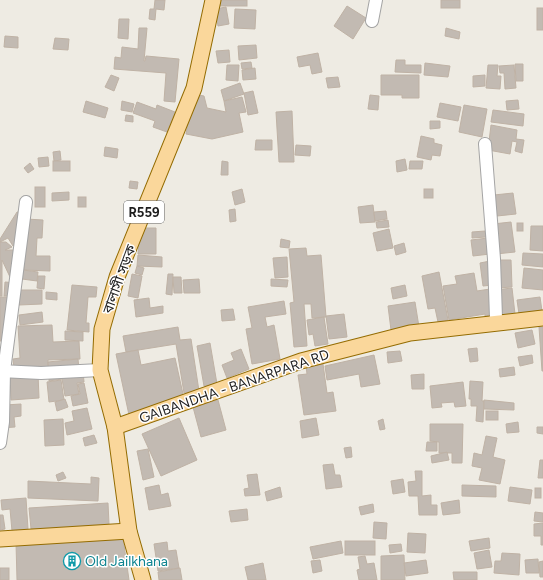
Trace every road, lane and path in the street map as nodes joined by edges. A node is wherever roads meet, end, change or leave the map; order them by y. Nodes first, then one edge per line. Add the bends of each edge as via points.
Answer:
1 (214, 0) edge
2 (376, 0) edge
3 (372, 21) dead end
4 (485, 144) dead end
5 (26, 202) dead end
6 (543, 318) edge
7 (492, 324) junction
8 (100, 370) junction
9 (2, 371) edge
10 (115, 427) junction
11 (0, 443) edge
12 (129, 532) junction
13 (0, 539) edge
14 (143, 580) edge

1 - 8 main road, বালাসী সড়ক / R559 via 194,88 117,278 102,329
2 - 3 street
4 - 7 street via 494,259 496,318
5 - 9 street
6 - 7 main road, GAIBANDHA - BANARPARA RD
7 - 10 main road, GAIBANDHA - BANARPARA RD via 410,333 300,361
8 - 9 street via 41,373
8 - 10 main road, বালাসী সড়ক / R559
9 - 11 street via 3,422
10 - 12 main road, R559
12 - 13 main road
12 - 14 main road

